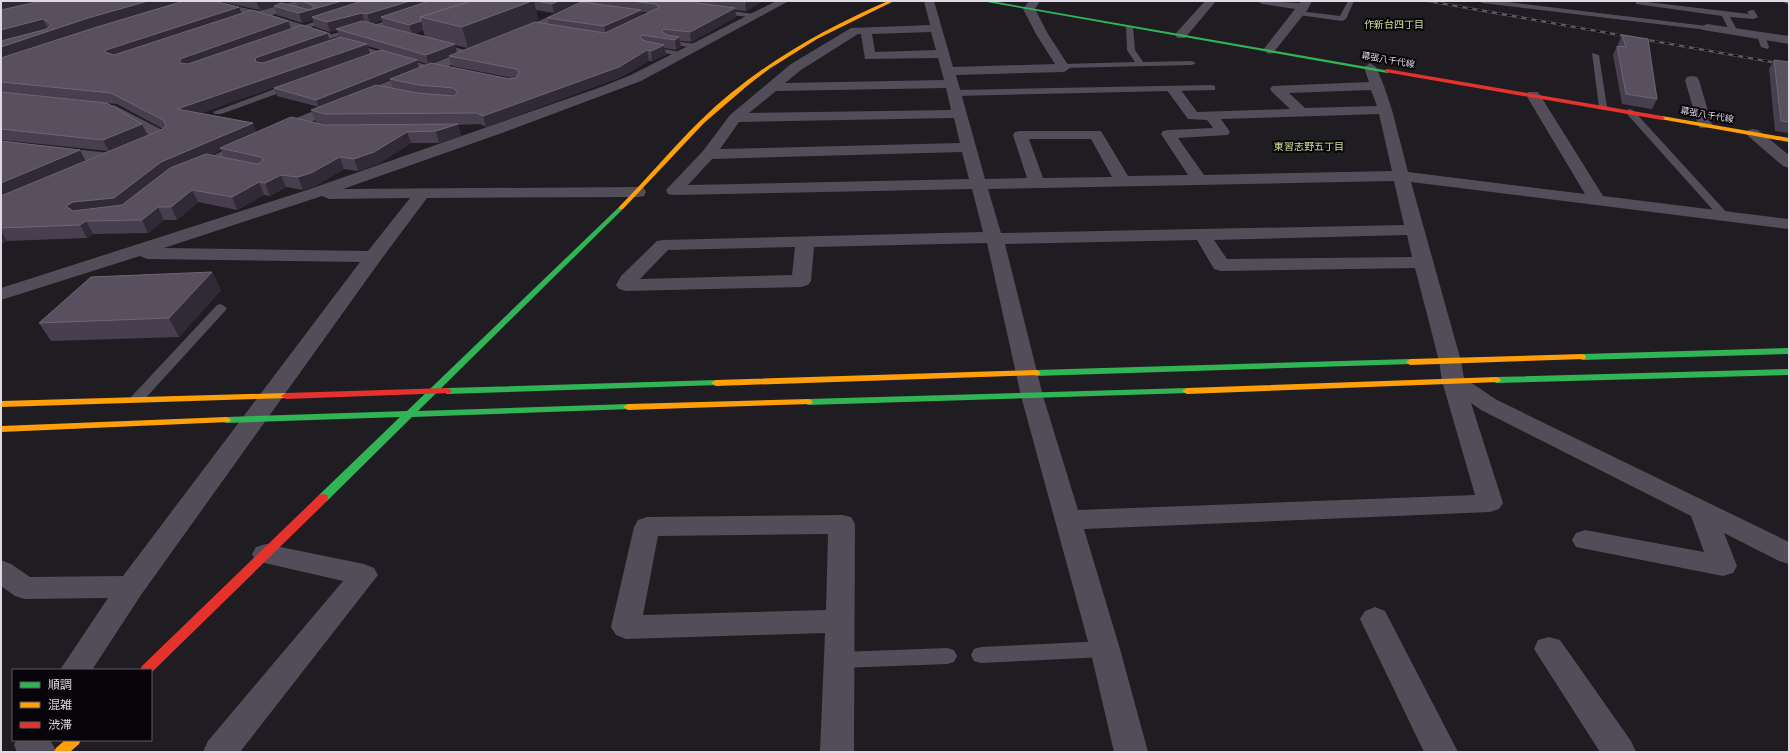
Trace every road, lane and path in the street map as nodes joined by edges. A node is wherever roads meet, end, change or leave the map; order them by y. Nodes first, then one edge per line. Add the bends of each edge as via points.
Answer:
1 (202, 1) edge
2 (308, 1) edge
3 (784, 1) edge
4 (892, 1) edge
5 (929, 1) edge
6 (983, 1) edge
7 (1211, 1) edge
8 (1262, 1) edge
9 (1351, 1) edge
10 (1482, 1) edge
11 (1786, 1) edge
12 (1789, 2) edge
13 (1638, 3) dead end
14 (596, 5) edge
15 (1032, 5) edge
16 (1304, 7) edge
17 (282, 8) junction
18 (712, 11) edge
19 (298, 12) edge
20 (1751, 12) dead end
21 (532, 14) edge
22 (1726, 14) junction
23 (260, 15) junction
24 (409, 15) edge
25 (755, 16) junction
26 (337, 17) edge
27 (245, 20) edge
28 (552, 25) junction
29 (372, 27) junction
30 (1129, 27) junction
31 (936, 28) junction
32 (1707, 28) joint
33 (866, 30) junction
34 (299, 31) junction
35 (385, 31) edge
36 (1734, 32) junction
37 (328, 36) junction
38 (1181, 36) junction
39 (506, 39) edge
40 (1789, 40) edge
41 (669, 42) edge
42 (434, 43) edge
43 (492, 44) edge
44 (696, 46) junction
45 (647, 48) edge
46 (1269, 50) junction
47 (470, 53) junction
48 (382, 54) junction
49 (681, 54) junction
50 (944, 54) junction
51 (1595, 55) dead end
52 (368, 59) edge
53 (1192, 63) dead end
54 (1141, 64) junction
55 (1063, 66) junction
56 (433, 68) junction
57 (455, 73) edge
58 (1373, 77) junction
59 (1692, 80) dead end
60 (952, 83) junction
61 (298, 84) edge
62 (771, 88) junction
63 (1212, 88) dead end
64 (1173, 89) junction
65 (376, 91) junction
66 (391, 94) edge
67 (1533, 95) junction
68 (1603, 107) junction
69 (101, 108) edge
70 (1384, 110) junction
71 (1300, 111) junction
72 (218, 112) dead end
73 (1630, 112) junction
74 (960, 114) junction
75 (1211, 116) junction
76 (735, 118) junction
77 (1705, 125) junction
78 (323, 129) edge
79 (449, 130) edge
80 (497, 130) junction
81 (1754, 133) junction
82 (1789, 140) edge
83 (249, 142) edge
84 (1, 146) edge
85 (969, 147) junction
86 (121, 154) junction
87 (708, 154) junction
88 (208, 160) junction
89 (223, 163) edge
90 (1789, 163) edge
91 (190, 168) edge
92 (81, 171) edge
93 (1402, 176) junction
94 (1199, 180) junction
95 (1122, 181) junction
96 (1037, 183) junction
97 (978, 184) junction
98 (638, 192) junction
99 (313, 194) junction
100 (422, 194) junction
101 (1598, 201) junction
102 (1725, 217) junction
103 (1789, 224) edge
104 (1414, 230) junction
105 (1202, 234) junction
106 (994, 238) junction
107 (805, 242) junction
108 (130, 253) junction
109 (373, 257) junction
110 (1423, 262) junction
111 (1, 294) edge
112 (221, 308) dead end
113 (1789, 351) edge
114 (1452, 371) junction
115 (1789, 372) edge
116 (1030, 385) junction
117 (433, 391) junction
118 (271, 396) junction
119 (137, 399) junction
120 (1, 404) edge
121 (410, 413) junction
122 (254, 419) junction
123 (1, 429) edge
124 (1702, 511) junction
125 (1068, 520) junction
126 (1585, 540) dead end
127 (266, 554) junction
128 (1789, 554) edge
129 (1, 571) edge
130 (131, 587) junction
131 (1375, 619) dead end
132 (840, 621) junction
133 (1105, 649) junction
134 (1549, 649) dead end
135 (981, 655) dead end
136 (947, 656) dead end
137 (840, 660) junction
138 (76, 669) edge
139 (147, 669) edge
140 (32, 741) edge
141 (73, 741) edge
142 (40, 752) edge
143 (61, 752) edge
144 (220, 752) edge
145 (837, 752) edge
146 (1131, 752) edge
147 (1441, 752) edge
148 (1619, 752) edge

1 - 23 street via 200,2
2 - 17 street
3 - 25 street
4 - 98 street via 848,18 815,36 753,79 700,124
5 - 31 street
6 - 15 street, 幕張八千代線
7 - 38 street
8 - 16 street
9 - 16 lane via 1342,19
10 - 32 lane
11 - 12 street
13 - 22 lane
14 - 28 street via 582,7
15 - 30 street, 幕張八千代線
15 - 55 street via 1042,34
16 - 46 street
17 - 19 lane
17 - 23 street
18 - 25 lane
20 - 22 lane via 1754,17
21 - 28 street
22 - 36 lane
23 - 27 lane
23 - 34 street
24 - 29 lane
25 - 44 street
26 - 34 lane
28 - 39 street via 534,28
29 - 35 lane
29 - 37 lane via 365,26
30 - 38 street, 幕張八千代線
30 - 54 lane via 1131,50
31 - 33 street
31 - 50 street
32 - 36 street
33 - 50 street via 869,56
33 - 62 street via 855,31 796,67
34 - 37 street
36 - 40 street via 1763,42
37 - 48 lane via 327,38
38 - 46 street, 幕張八千代線
41 - 44 lane
42 - 47 lane
43 - 47 street
44 - 49 street
45 - 49 lane
46 - 58 street, 幕張八千代線
47 - 56 street
48 - 52 lane
48 - 56 lane
49 - 80 street via 636,78
50 - 60 street
51 - 68 lane
53 - 54 lane
54 - 55 lane
55 - 60 street via 1064,68
56 - 57 street
56 - 65 street
58 - 67 street, 幕張八千代線
58 - 70 street
58 - 71 street via 1277,89
59 - 77 street
60 - 62 street
60 - 64 lane
60 - 74 street
61 - 72 lane
62 - 76 street
63 - 64 lane
64 - 75 street via 1193,116
65 - 66 lane
65 - 78 street via 290,125
67 - 68 street, 幕張八千代線
67 - 101 street
68 - 73 street, 幕張八千代線
69 - 86 street via 116,109 163,136
70 - 71 street
70 - 93 street
71 - 75 street
73 - 77 street, 幕張八千代線
73 - 102 lane
74 - 76 street
74 - 85 street
75 - 94 street via 1223,132 1168,134
76 - 87 street
77 - 81 street, 幕張八千代線
79 - 80 street
80 - 99 street
81 - 82 street, 幕張八千代線
81 - 90 street
83 - 88 lane
84 - 86 street
85 - 87 street
85 - 97 street
86 - 92 street
87 - 97 street via 674,190
88 - 89 lane
88 - 91 lane
93 - 94 street
93 - 101 street
93 - 104 street
94 - 95 street
95 - 96 street
95 - 96 street via 1096,134 1020,135
96 - 97 street
97 - 106 street
98 - 100 street
98 - 117 street
99 - 100 street
99 - 108 street
100 - 109 street
101 - 102 street
102 - 103 street
104 - 105 street
104 - 110 street
105 - 106 street
105 - 110 street via 1221,265
106 - 107 street
106 - 116 street
107 - 107 street via 663,245 626,285 802,281
108 - 109 street
108 - 111 street
109 - 118 street
110 - 114 street
112 - 119 lane
113 - 114 street
114 - 115 street
114 - 116 street
114 - 116 street
114 - 124 street via 1489,405
114 - 125 street via 1490,503
116 - 117 street
116 - 121 street
116 - 125 street
117 - 118 street
117 - 121 street
118 - 119 street
118 - 122 street
119 - 120 street
121 - 122 street
121 - 127 street
122 - 123 street
122 - 130 street
124 - 126 street via 1723,566
124 - 128 street
125 - 133 street
127 - 139 street
127 - 144 street via 364,574
129 - 130 street via 24,588
130 - 138 street
131 - 147 street
132 - 132 street via 842,524 647,527 626,627
132 - 137 street
133 - 135 lane
133 - 146 street
134 - 148 street
136 - 137 lane
137 - 145 street
140 - 142 street via 30,745
141 - 143 street

